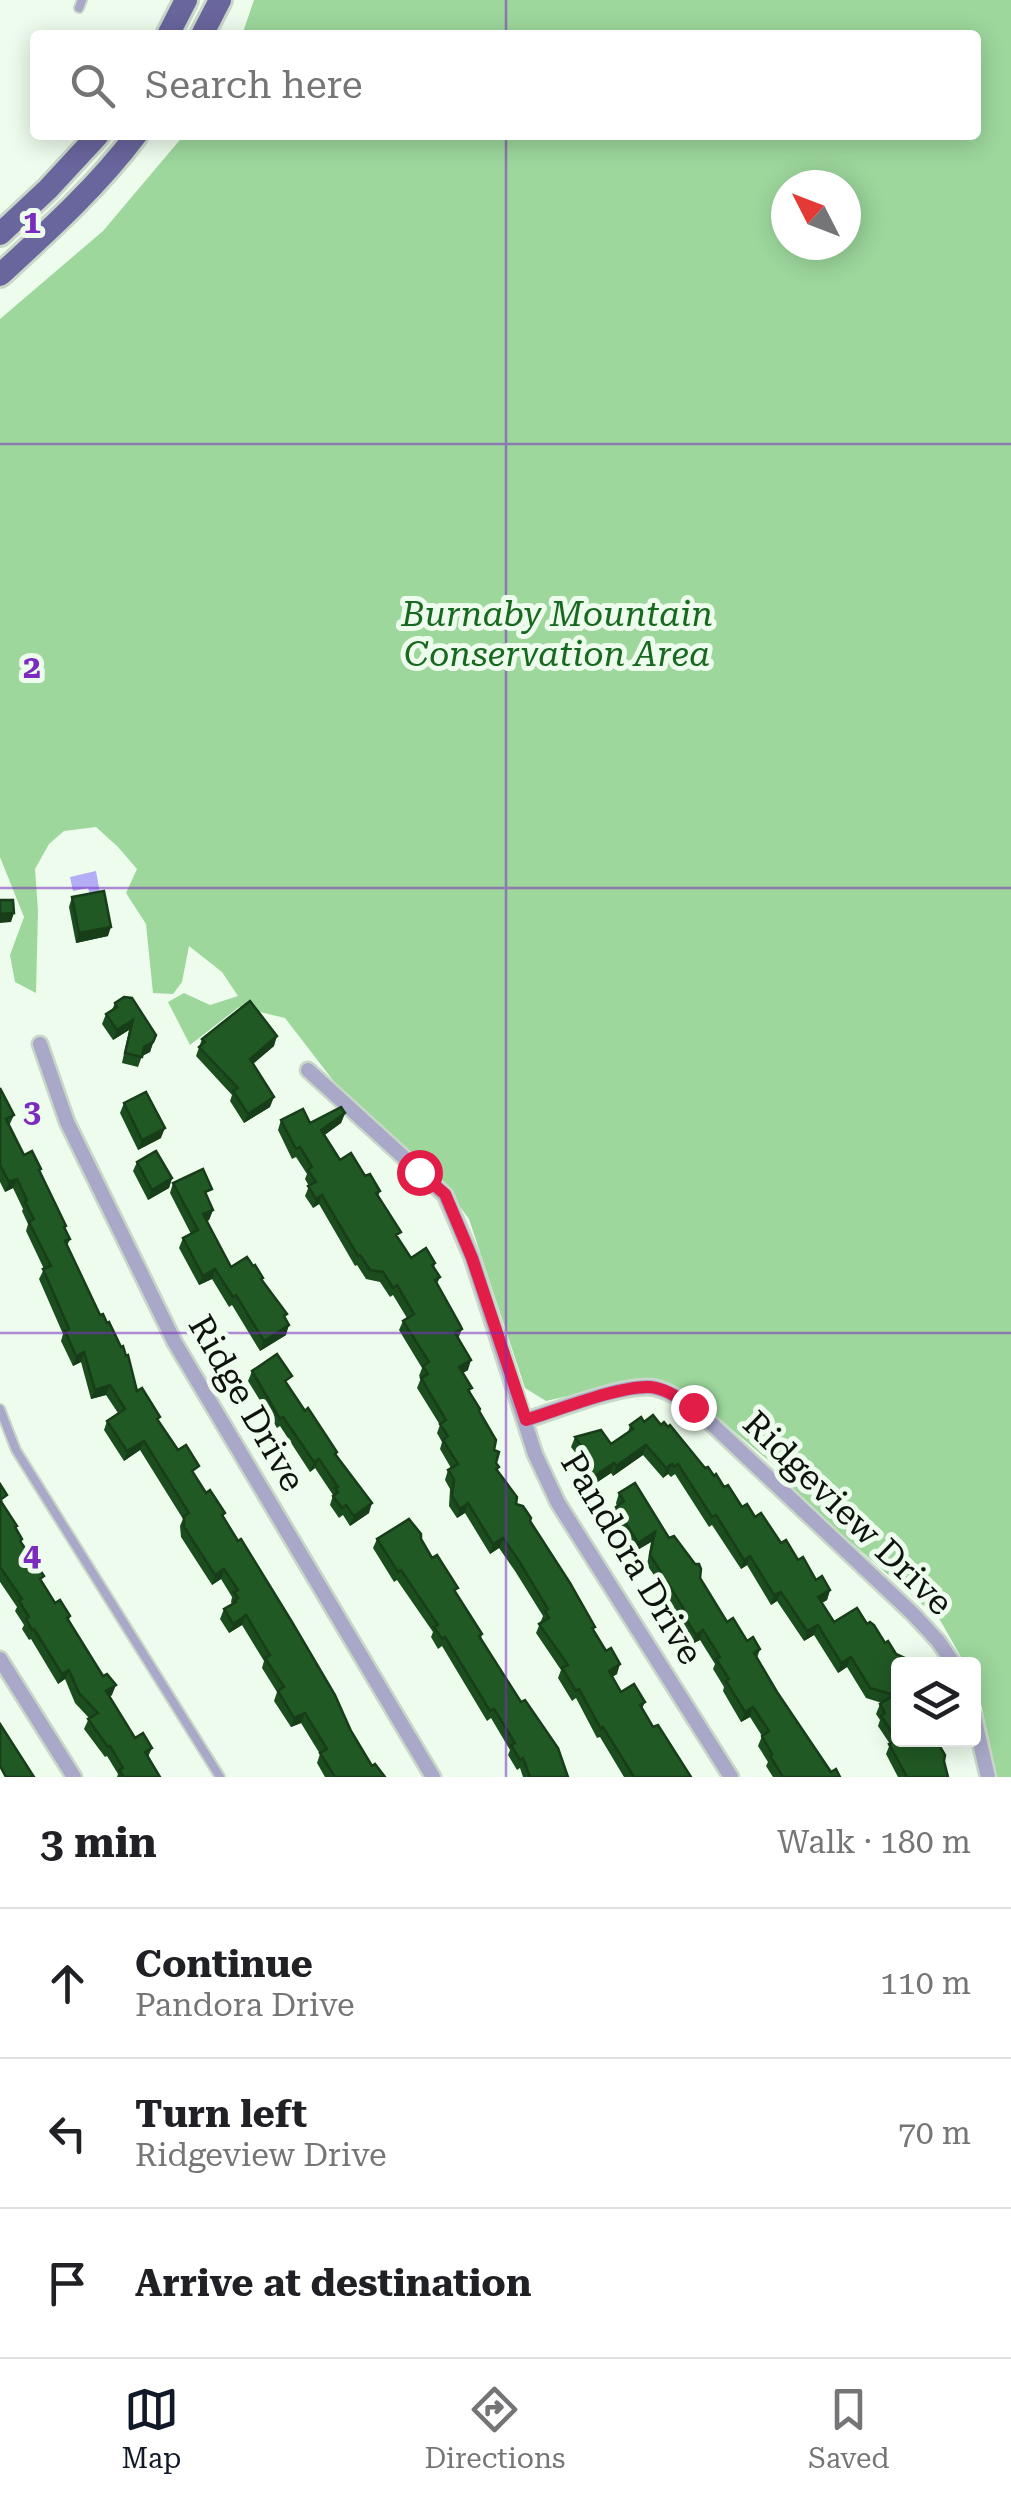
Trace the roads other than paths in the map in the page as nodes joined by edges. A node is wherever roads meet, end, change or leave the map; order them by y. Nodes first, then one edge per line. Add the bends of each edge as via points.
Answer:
1 (186, 0) edge
2 (220, 0) edge
3 (171, 30) edge
4 (205, 30) edge
5 (93, 140) edge
6 (132, 140) edge
7 (0, 234) edge
8 (0, 276) edge
9 (40, 1044) dead end
10 (308, 1070) dead end
11 (0, 1409) edge
12 (526, 1420) junction
13 (949, 1657) edge
14 (0, 1658) edge
15 (981, 1747) edge
16 (74, 1777) edge
17 (220, 1777) edge
18 (432, 1777) edge
19 (731, 1777) edge
20 (988, 1777) edge

1 - 3 main road
2 - 4 main road
5 - 7 main road
6 - 8 main road
9 - 18 street, Ridge Drive via 67,1122 175,1342
10 - 12 street, Pandora Drive via 445,1194
11 - 17 lane via 16,1450
12 - 13 street, Ridgeview Drive via 622,1390 651,1386 672,1394 913,1614
12 - 19 street, Pandora Drive via 558,1503
14 - 16 street
15 - 20 street

